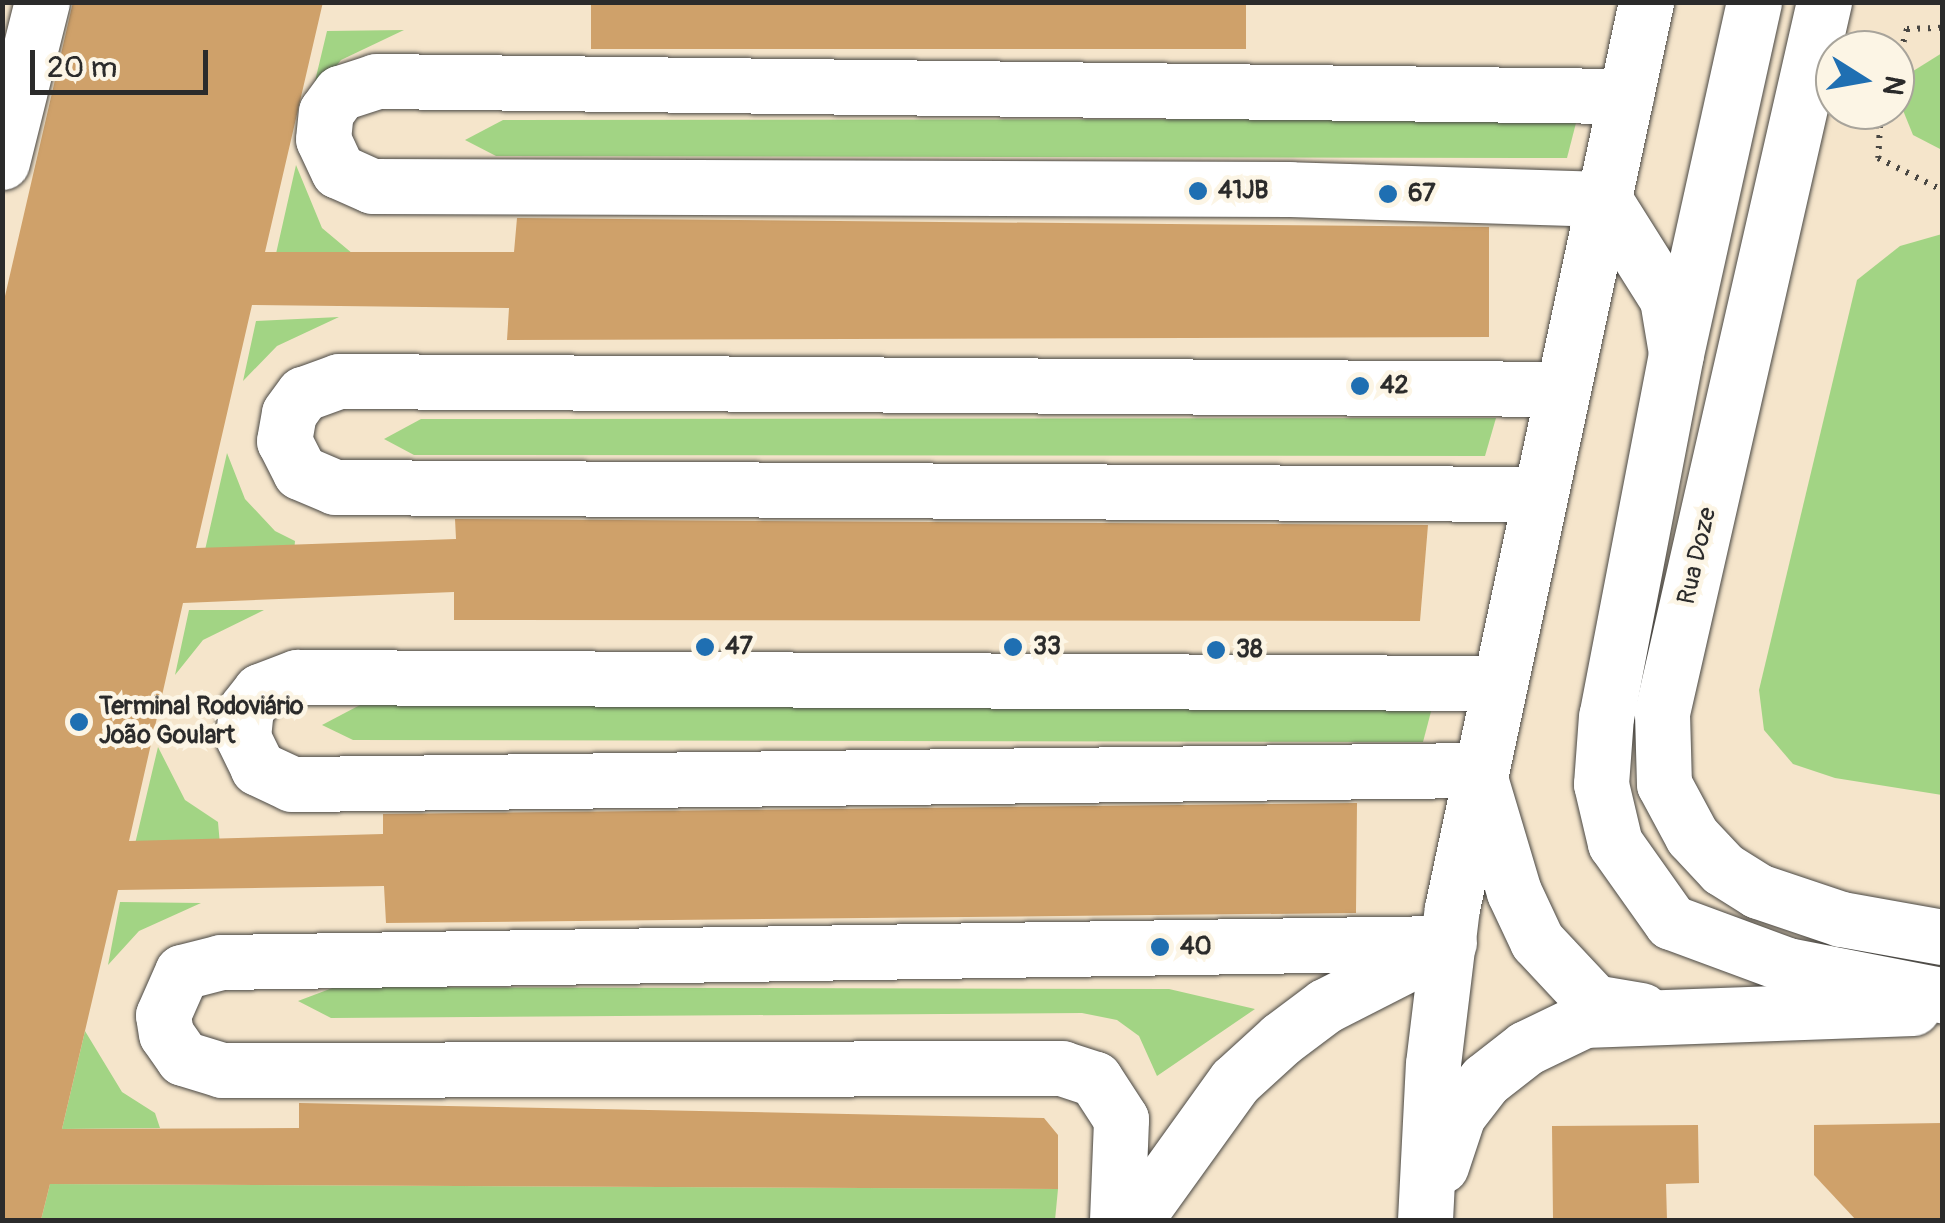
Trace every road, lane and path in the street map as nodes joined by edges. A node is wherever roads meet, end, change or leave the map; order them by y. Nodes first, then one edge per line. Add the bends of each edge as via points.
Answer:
1 (42, 2) edge
2 (1646, 2) edge
3 (1754, 2) edge
4 (1824, 2) edge
5 (1942, 28) edge
6 (1907, 30) edge
7 (1626, 96) junction
8 (1815, 127) edge
9 (1794, 128) junction
10 (1880, 130) edge
11 (2, 162) edge
12 (1942, 190) edge
13 (1604, 199) junction
14 (1676, 354) junction
15 (1562, 389) junction
16 (1538, 494) junction
17 (1497, 683) junction
18 (1478, 770) junction
19 (1942, 937) edge
20 (1449, 943) junction
21 (1942, 996) edge
22 (1942, 1006) edge
23 (1673, 1015) junction
24 (1425, 1216) edge
25 (1117, 1220) edge
26 (1135, 1220) edge

1 - 11 street
2 - 7 street
3 - 14 street
4 - 9 street, Rua Doze
5 - 6 path
7 - 13 street
7 - 13 street via 376,81 340,93 326,112 323,139 338,171 372,186 1290,190
8 - 9 path
9 - 19 street, Rua Doze via 1662,713 1664,784 1692,836 1723,869 1758,891 1842,919
10 - 12 path via 1878,158
13 - 14 street via 1667,299
13 - 15 street
14 - 21 street via 1606,716 1600,784 1615,842 1671,922 1721,946
15 - 16 street
15 - 16 street via 339,381 302,394 284,440 300,472 334,488
16 - 17 street
17 - 18 street
17 - 18 street via 296,678 260,691 246,710 243,737 258,768 292,784
18 - 20 street
18 - 23 street via 1514,892 1537,941 1594,1002
20 - 24 street via 1433,1064
20 - 25 street via 221,962 182,972 163,1015 166,1034 184,1058 222,1070 1062,1068 1095,1079 1120,1120
20 - 26 street via 1326,1006 1281,1039 1236,1081
22 - 23 street via 1826,1016
23 - 24 street via 1584,1020 1526,1048 1485,1080 1458,1115

